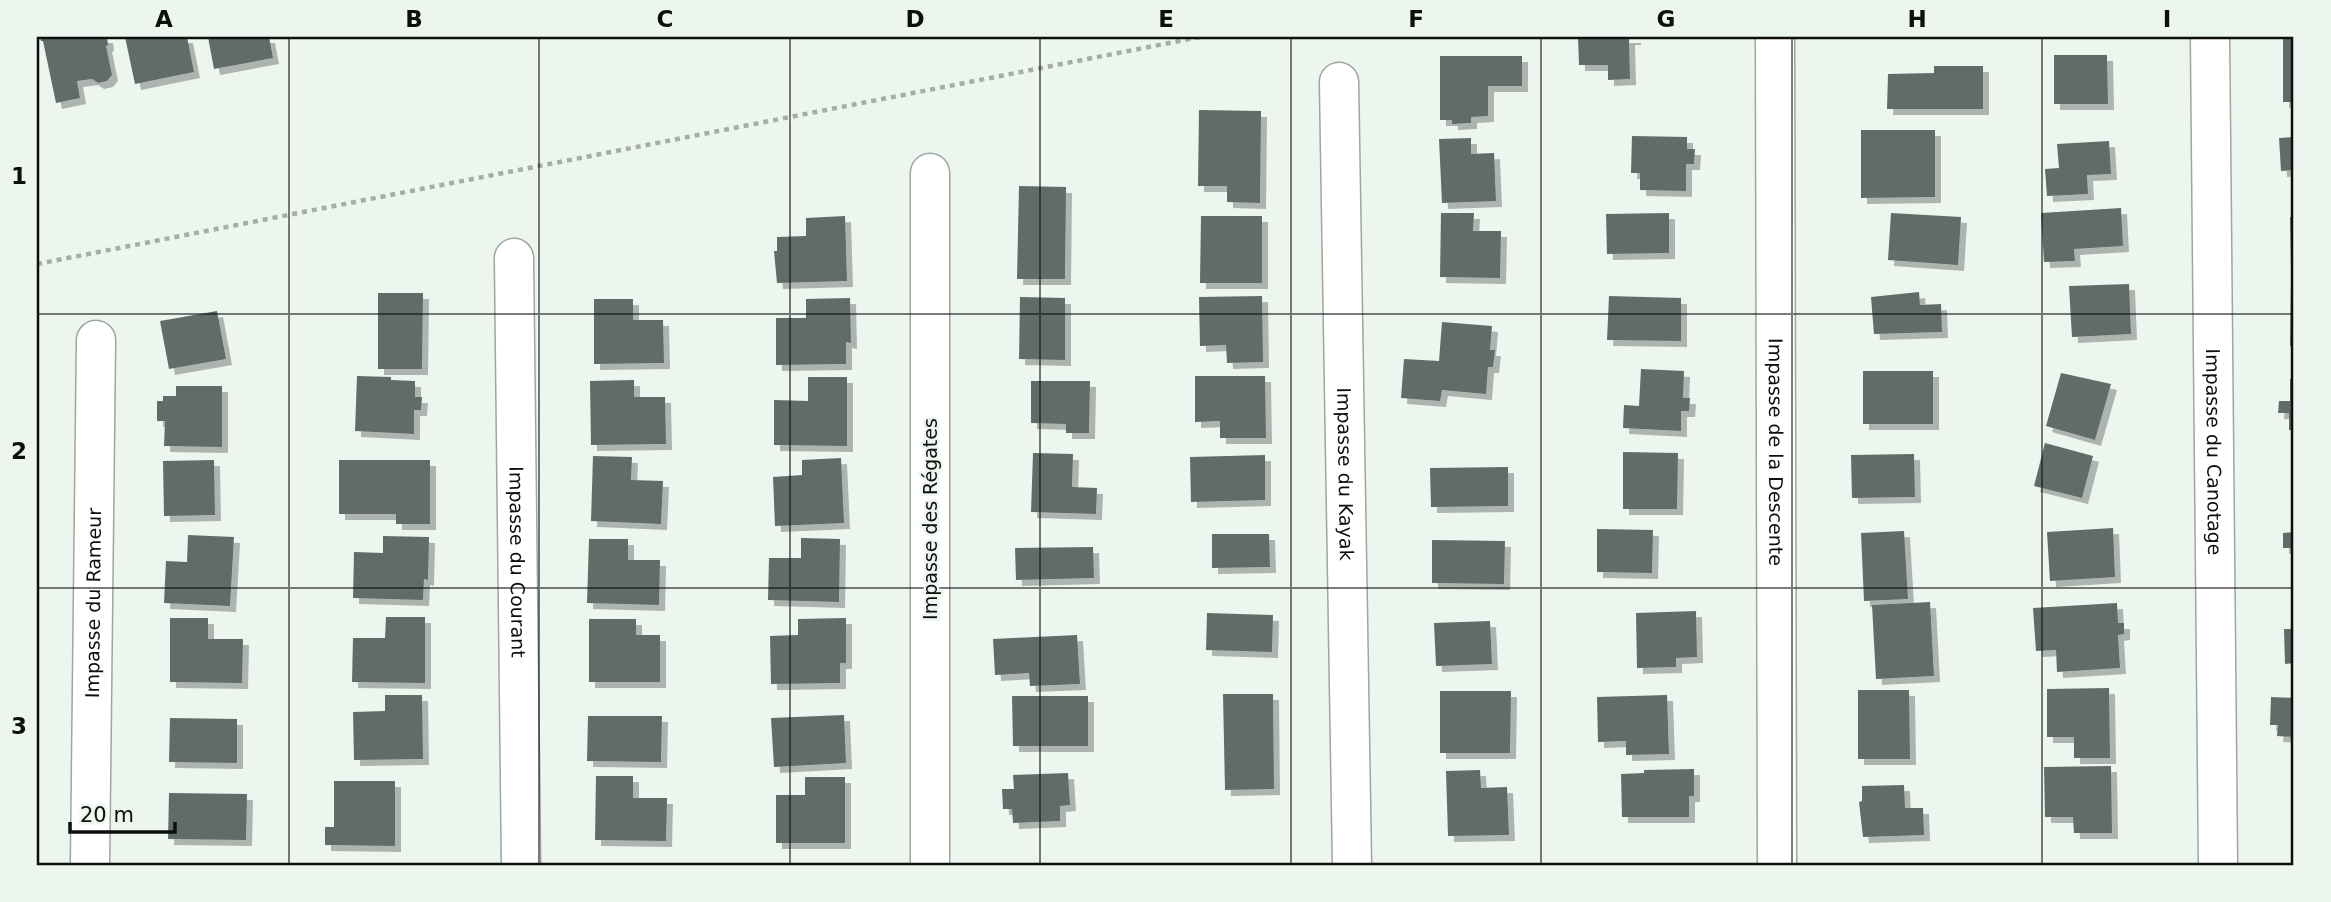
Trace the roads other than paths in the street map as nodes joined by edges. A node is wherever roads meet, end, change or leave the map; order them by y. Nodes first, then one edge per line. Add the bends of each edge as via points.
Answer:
1 (1775, 37) edge
2 (2210, 37) edge
3 (1339, 82) dead end
4 (930, 173) dead end
5 (514, 258) dead end
6 (96, 340) dead end
7 (90, 865) edge
8 (521, 865) edge
9 (930, 865) edge
10 (1352, 865) edge
11 (1777, 865) edge
12 (2218, 865) edge

1 - 11 street, Impasse de la Descente
2 - 12 street, Impasse du Canotage
3 - 10 street, Impasse du Kayak
4 - 9 street, Impasse des Régates
5 - 8 street, Impasse du Courant
6 - 7 street, Impasse du Rameur

